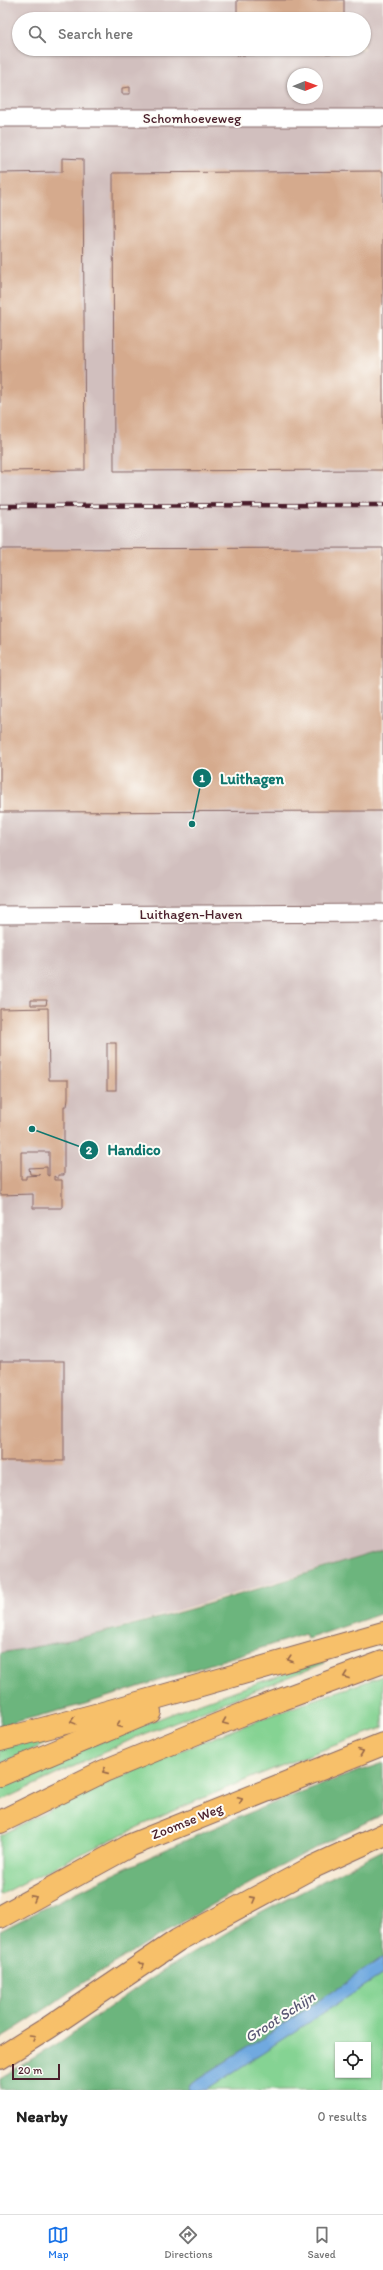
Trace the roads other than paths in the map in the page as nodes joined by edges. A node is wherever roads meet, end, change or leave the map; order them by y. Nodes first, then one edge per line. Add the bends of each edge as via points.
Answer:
1 (0, 118) edge
2 (383, 118) edge
3 (383, 913) edge
4 (0, 915) edge
5 (383, 1633) edge
6 (383, 1662) edge
7 (259, 1668) junction
8 (0, 1740) edge
9 (383, 1744) edge
10 (0, 1775) edge
11 (0, 1822) edge
12 (383, 1835) edge
13 (0, 1917) edge
14 (0, 2058) edge

1 - 2 street, Schomhoeveweg
3 - 4 street, Luithagen-Haven
5 -> 7 highway
6 -> 11 highway via 253,1710 104,1771
7 -> 8 highway
7 -> 10 highway
13 -> 9 highway, Zoomse Weg via 131,1845
14 -> 12 highway via 178,1940 313,1867

